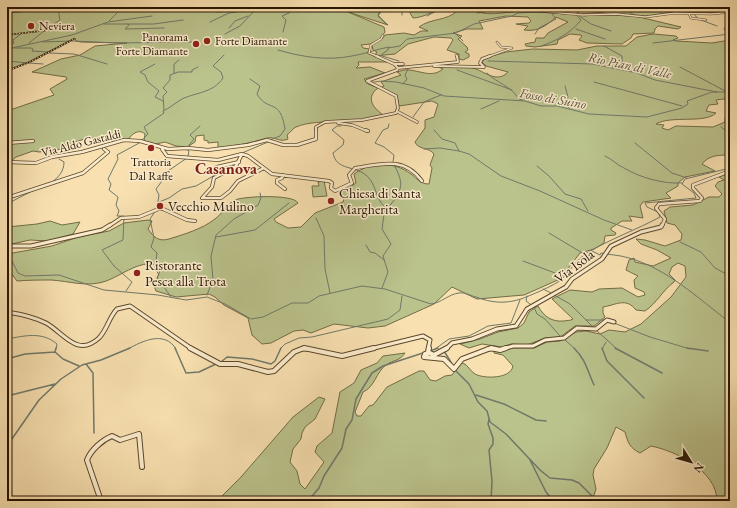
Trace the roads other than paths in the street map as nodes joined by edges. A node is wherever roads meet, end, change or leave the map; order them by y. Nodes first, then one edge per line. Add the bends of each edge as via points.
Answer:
1 (509, 10) dead end
2 (730, 12) edge
3 (690, 14) junction
4 (706, 20) dead end
5 (727, 27) dead end
6 (730, 29) edge
7 (383, 35) dead end
8 (501, 43) dead end
9 (456, 55) dead end
10 (394, 64) junction
11 (403, 64) dead end
12 (432, 66) junction
13 (398, 68) junction
14 (398, 112) junction
15 (417, 122) dead end
16 (322, 123) junction
17 (368, 131) dead end
18 (33, 141) dead end
19 (7, 143) edge
20 (105, 145) junction
21 (160, 146) junction
22 (99, 147) junction
23 (104, 149) junction
24 (242, 154) junction
25 (7, 162) edge
26 (239, 162) junction
27 (217, 167) dead end
28 (264, 168) junction
29 (730, 171) edge
30 (284, 175) junction
31 (422, 181) dead end
32 (285, 188) dead end
33 (7, 198) edge
34 (195, 221) dead end
35 (7, 246) edge
36 (7, 312) edge
37 (614, 322) dead end
38 (428, 353) junction
39 (142, 467) dead end
40 (101, 501) edge

1 - 3 street via 540,9 531,10 585,15
2 - 3 street
3 - 4 street via 688,15 691,18
5 - 6 street via 725,29
7 - 10 street via 371,45 369,53
8 - 12 street via 497,42 501,47 512,48 483,58 480,63 484,67
9 - 12 street via 458,62
10 - 11 street
10 - 13 street
12 - 13 street
13 - 14 street via 367,81 396,96
14 - 15 street
14 - 16 street via 362,120
16 - 17 street via 352,125
16 - 21 street, Via Aldo Gastaldi via 316,127 317,138 304,144 283,145 269,140 213,150 168,150
18 - 19 street
20 - 21 street, Via Aldo Gastaldi via 130,140
20 - 22 street, Via Aldo Gastaldi
20 - 23 street
21 - 24 street via 167,156 173,157 218,160
22 - 23 street
22 - 25 street, Via Aldo Gastaldi via 36,163
23 - 33 street via 108,152 84,173
24 - 26 street
24 - 28 street
26 - 27 street
26 - 28 street via 214,178 212,187 202,198 221,198 238,181
28 - 30 street via 272,174
29 - 38 street, Via Isola via 693,185 702,198 700,201 659,204 656,208 665,220 661,227 641,232 611,246 602,259 572,279 566,287 527,309 516,326 452,343 434,355
30 - 31 street via 331,182 331,188 335,191 352,183 348,175 355,168 384,162 399,164 416,174
30 - 32 street via 277,183
34 - 35 street via 161,208 139,217 121,218 102,230 32,246
36 - 38 street via 35,318 51,326 74,345 82,346 99,338 117,309 130,306 183,344 220,364 238,364 268,372 274,371 294,352 304,348 342,356 423,336 431,342 427,349
37 - 38 street via 607,320 596,330 577,328 564,338 545,340 533,346 484,350 462,359 454,369 444,359 424,357
39 - 40 street via 139,434 122,440 112,436 104,439 88,455 87,460

